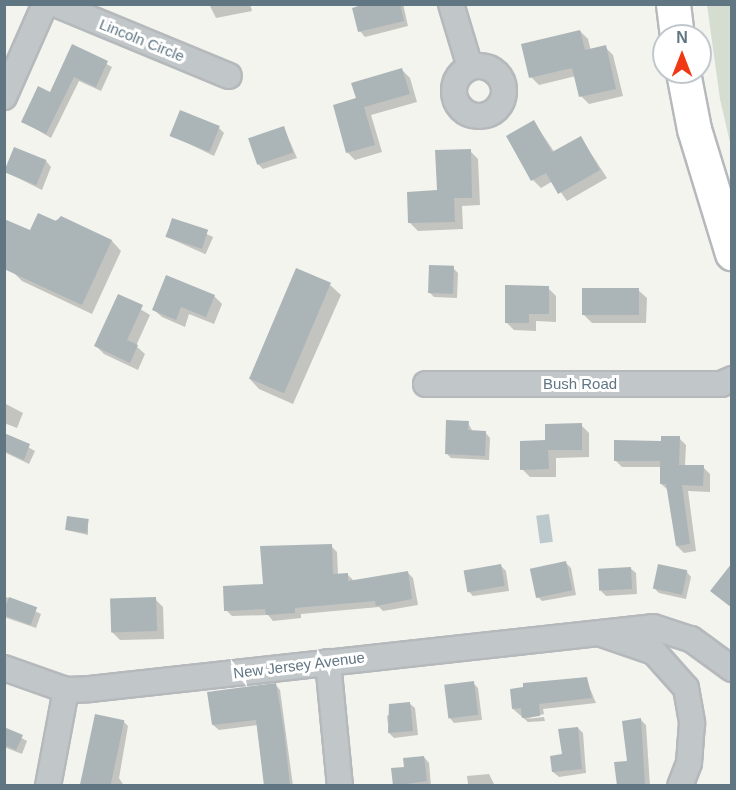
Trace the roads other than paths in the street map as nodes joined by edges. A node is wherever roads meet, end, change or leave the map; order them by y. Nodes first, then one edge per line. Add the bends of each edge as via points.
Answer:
1 (45, 4) edge
2 (55, 4) edge
3 (451, 4) edge
4 (673, 4) edge
5 (676, 24) edge
6 (470, 67) dead end
7 (229, 76) dead end
8 (685, 84) edge
9 (4, 97) edge
10 (732, 253) edge
11 (732, 379) edge
12 (426, 384) dead end
13 (596, 632) junction
14 (328, 662) junction
15 (723, 662) edge
16 (4, 668) edge
17 (66, 690) junction
18 (691, 704) junction
19 (689, 774) edge
20 (48, 786) edge
21 (340, 786) edge
22 (680, 786) edge

1 - 9 street
2 - 7 street, Lincoln Circle
3 - 6 street
4 - 5 highway
8 - 10 highway via 694,129
11 - 12 street, Bush Road via 721,384
13 - 14 street, New Jersey Avenue
13 - 15 street, New Jersey Avenue via 653,627 691,639
13 - 18 street, New Jersey Avenue via 654,652 686,688
14 - 17 street, New Jersey Avenue
14 - 21 street
15 - 18 street, New Jersey Avenue via 696,666 691,676
16 - 17 street, New Jersey Avenue
17 - 20 street
18 - 19 street, New Jersey Avenue
19 - 22 street, New Jersey Avenue

